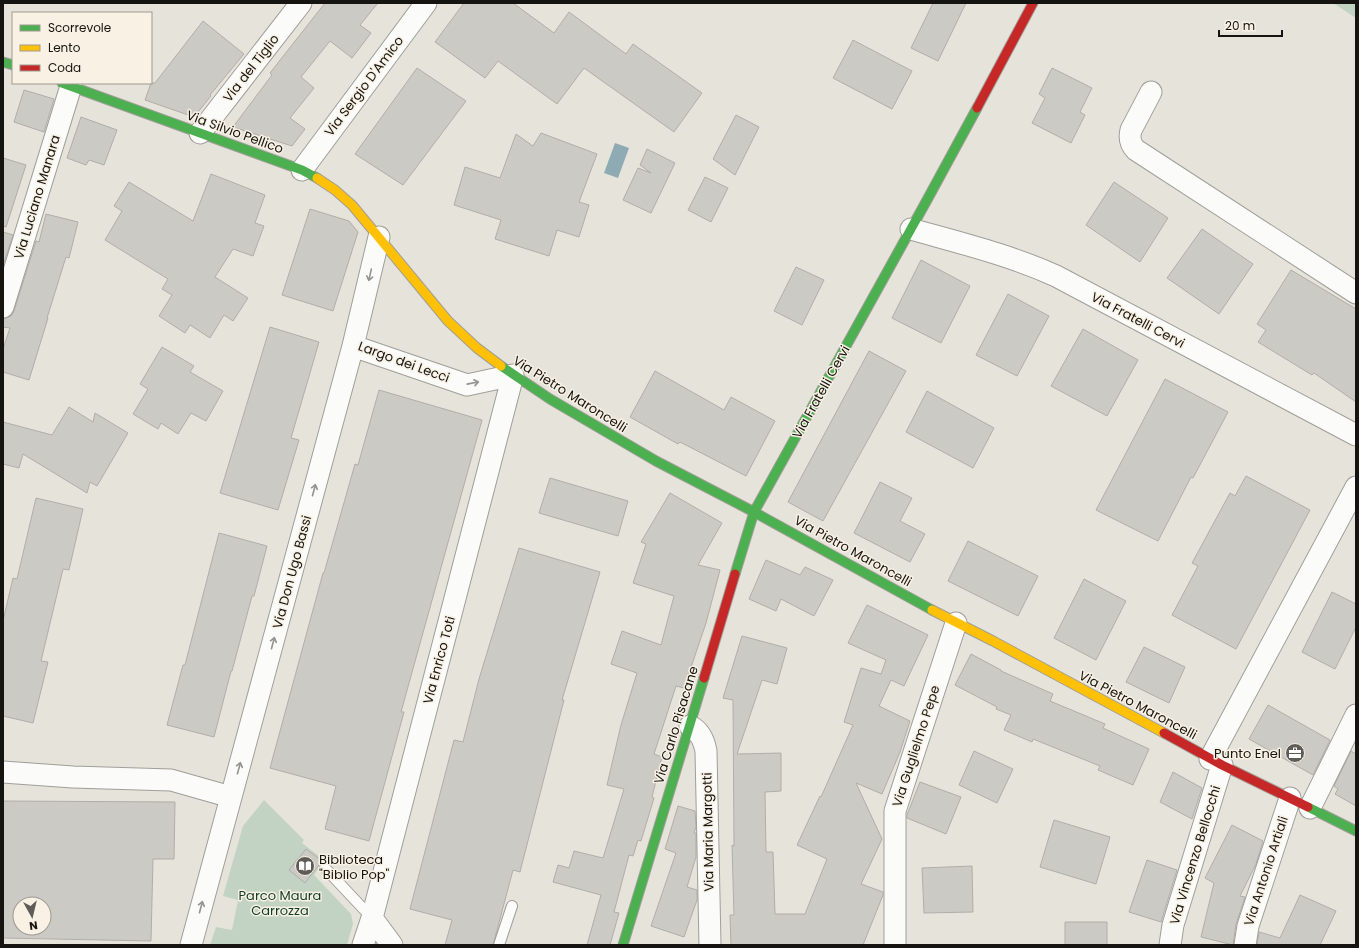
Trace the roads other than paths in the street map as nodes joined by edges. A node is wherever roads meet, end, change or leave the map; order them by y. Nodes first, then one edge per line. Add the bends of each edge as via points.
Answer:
1 (301, 3) edge
2 (426, 3) edge
3 (1033, 3) edge
4 (67, 85) edge
5 (1151, 92) dead end
6 (200, 133) junction
7 (302, 170) junction
8 (911, 229) junction
9 (379, 237) junction
10 (1356, 293) edge
11 (3, 307) edge
12 (353, 346) junction
13 (513, 375) junction
14 (1356, 434) edge
15 (1356, 487) edge
16 (754, 512) junction
17 (956, 623) junction
18 (1356, 715) edge
19 (690, 726) junction
20 (1216, 762) junction
21 (3, 772) edge
22 (231, 797) junction
23 (1290, 798) junction
24 (1310, 808) junction
25 (1356, 831) edge
26 (325, 868) dead end
27 (512, 906) dead end
28 (372, 918) junction
29 (191, 945) edge
30 (363, 945) edge
31 (392, 945) edge
32 (499, 945) edge
33 (623, 945) edge
34 (710, 945) edge
35 (895, 945) edge
36 (1170, 945) edge
37 (1245, 945) edge

1 - 6 street, Via del Tiglio
2 - 7 street, Via Sergio D'Amico
3 - 8 street, Via Fratelli Cervi
4 - 6 street, Via Silvio Pellico
4 - 11 street, Via Luciano Manara
5 - 10 street via 1131,130 1130,143 1136,150
6 - 7 street, Via Silvio Pellico
7 - 9 street, Via Silvio Pellico via 322,180 343,196
8 - 14 street, Via Fratelli Cervi via 1011,258 1045,271
8 - 16 street, Via Fratelli Cervi
9 -> 12 street, Largo dei Lecci
9 - 13 street, Via Pietro Maroncelli via 448,321 477,348
12 -> 13 street, Largo dei Lecci via 467,385
22 -> 12 street, Via Don Ugo Bassi
13 - 16 street, Via Pietro Maroncelli via 656,461
13 - 28 street, Via Enrico Toti
15 - 20 street, Via Vincenzo Bellocchi
16 - 17 street, Via Pietro Maroncelli
16 - 19 street, Via Carlo Pisacane
17 - 20 street, Via Pietro Maroncelli
17 - 35 street, Via Guglielmo Pepe via 895,811
18 - 24 street
19 - 33 street, Via Carlo Pisacane
19 - 34 street, Via Maria Margotti via 699,733 706,751
20 - 23 street, Via Pietro Maroncelli
20 - 36 street, Via Vincenzo Bellocchi via 1172,925
21 - 22 street via 172,780
29 -> 22 street, Via Don Ugo Bassi
23 - 24 street, Via Pietro Maroncelli
23 - 37 street, Via Antonio Artiali via 1248,926
24 - 25 street, Via Pietro Maroncelli
26 - 28 lane
27 - 32 lane
28 - 30 street, Via Enrico Toti
28 - 31 street

